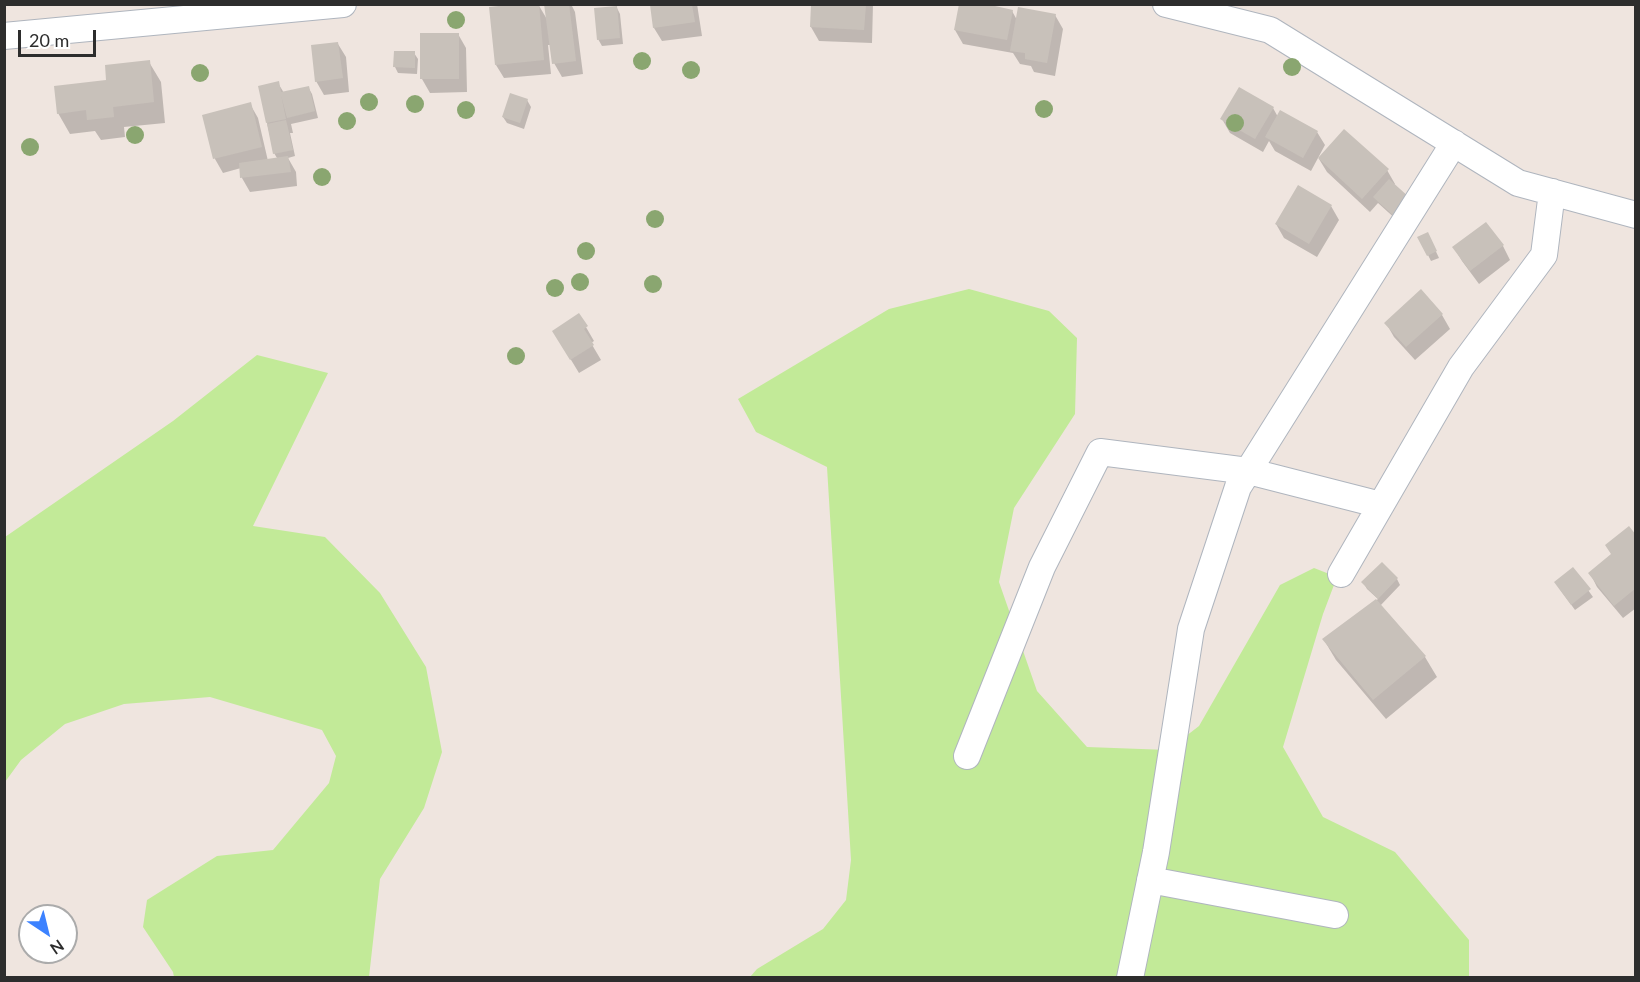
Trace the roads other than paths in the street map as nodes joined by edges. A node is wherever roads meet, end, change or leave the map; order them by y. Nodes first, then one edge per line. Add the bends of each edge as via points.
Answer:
1 (343, 4) edge
2 (1166, 4) edge
3 (4, 36) edge
4 (1454, 143) junction
5 (1552, 192) junction
6 (1635, 215) edge
7 (1248, 471) junction
8 (1381, 505) junction
9 (1341, 574) dead end
10 (967, 756) dead end
11 (1150, 880) junction
12 (1335, 915) dead end
13 (1130, 978) edge

1 - 3 street
2 - 4 street via 1270,30
4 - 5 street via 1518,183
4 - 7 street
5 - 6 street
5 - 8 street via 1544,255 1461,367
7 - 8 street
7 - 10 street via 1100,452 1042,567
7 - 11 street via 1238,487 1191,629
8 - 9 street
11 - 12 street
11 - 13 street

